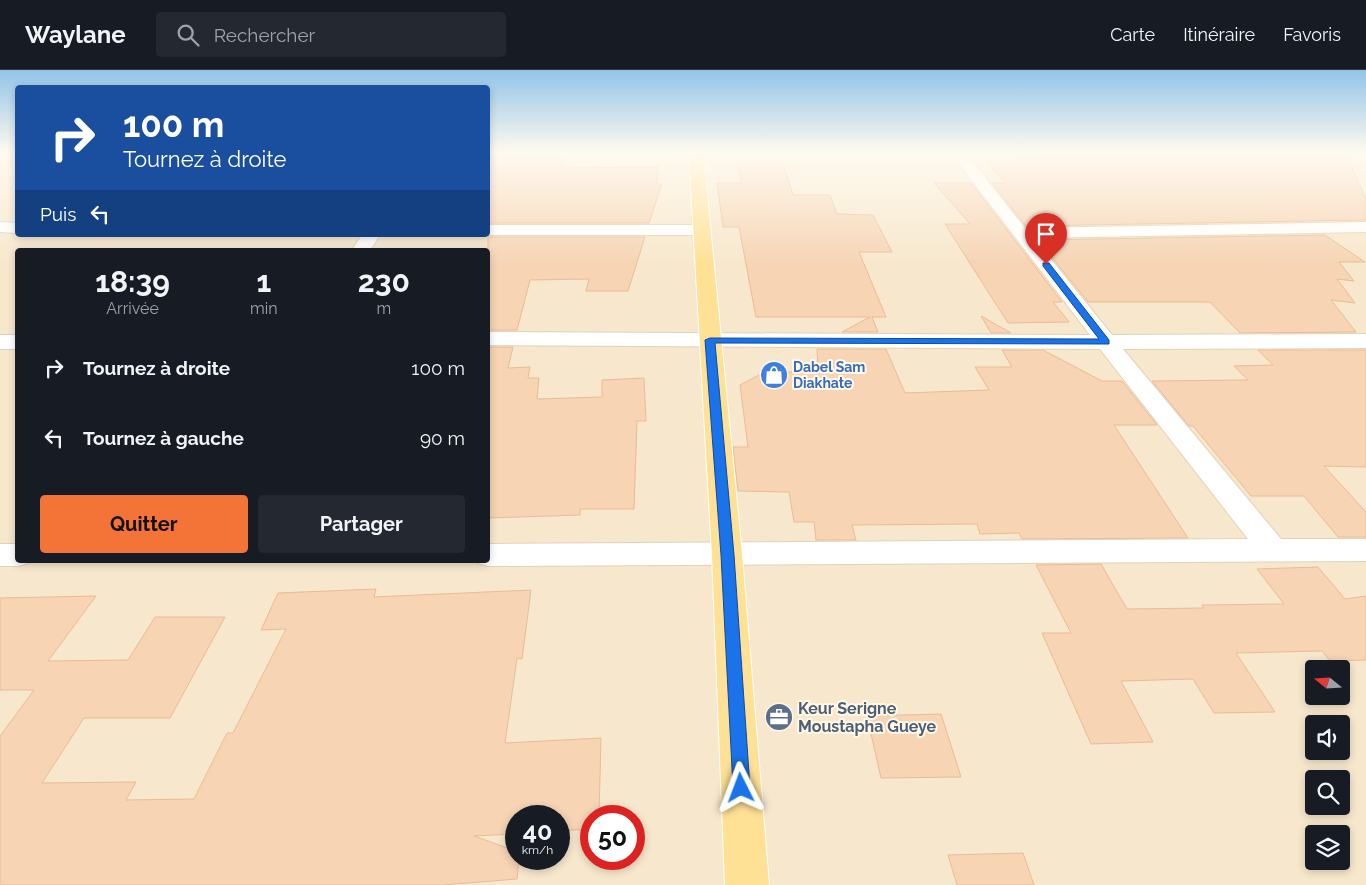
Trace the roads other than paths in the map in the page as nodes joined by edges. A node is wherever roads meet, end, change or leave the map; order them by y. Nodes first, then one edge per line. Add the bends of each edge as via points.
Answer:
1 (698, 190) edge
2 (988, 190) edge
3 (1366, 227) edge
4 (0, 228) edge
5 (15, 228) edge
6 (490, 230) edge
7 (701, 230) junction
8 (1022, 233) junction
9 (370, 237) edge
10 (362, 248) edge
11 (490, 340) edge
12 (710, 340) junction
13 (1366, 341) edge
14 (0, 342) edge
15 (15, 342) edge
16 (1106, 342) junction
17 (1273, 550) junction
18 (1366, 550) edge
19 (0, 554) edge
20 (15, 554) edge
21 (490, 555) edge
22 (727, 555) junction
23 (747, 885) edge

1 - 7 main road
2 - 8 street
3 - 8 street
4 - 5 street
6 - 7 street
7 - 12 main road
8 - 16 street
9 - 10 street
11 - 12 street
12 - 16 street
12 - 22 main road
13 - 16 street
14 - 15 street
16 - 17 street
17 - 18 street
17 - 22 street
19 - 20 street
21 - 22 street
22 - 23 main road

